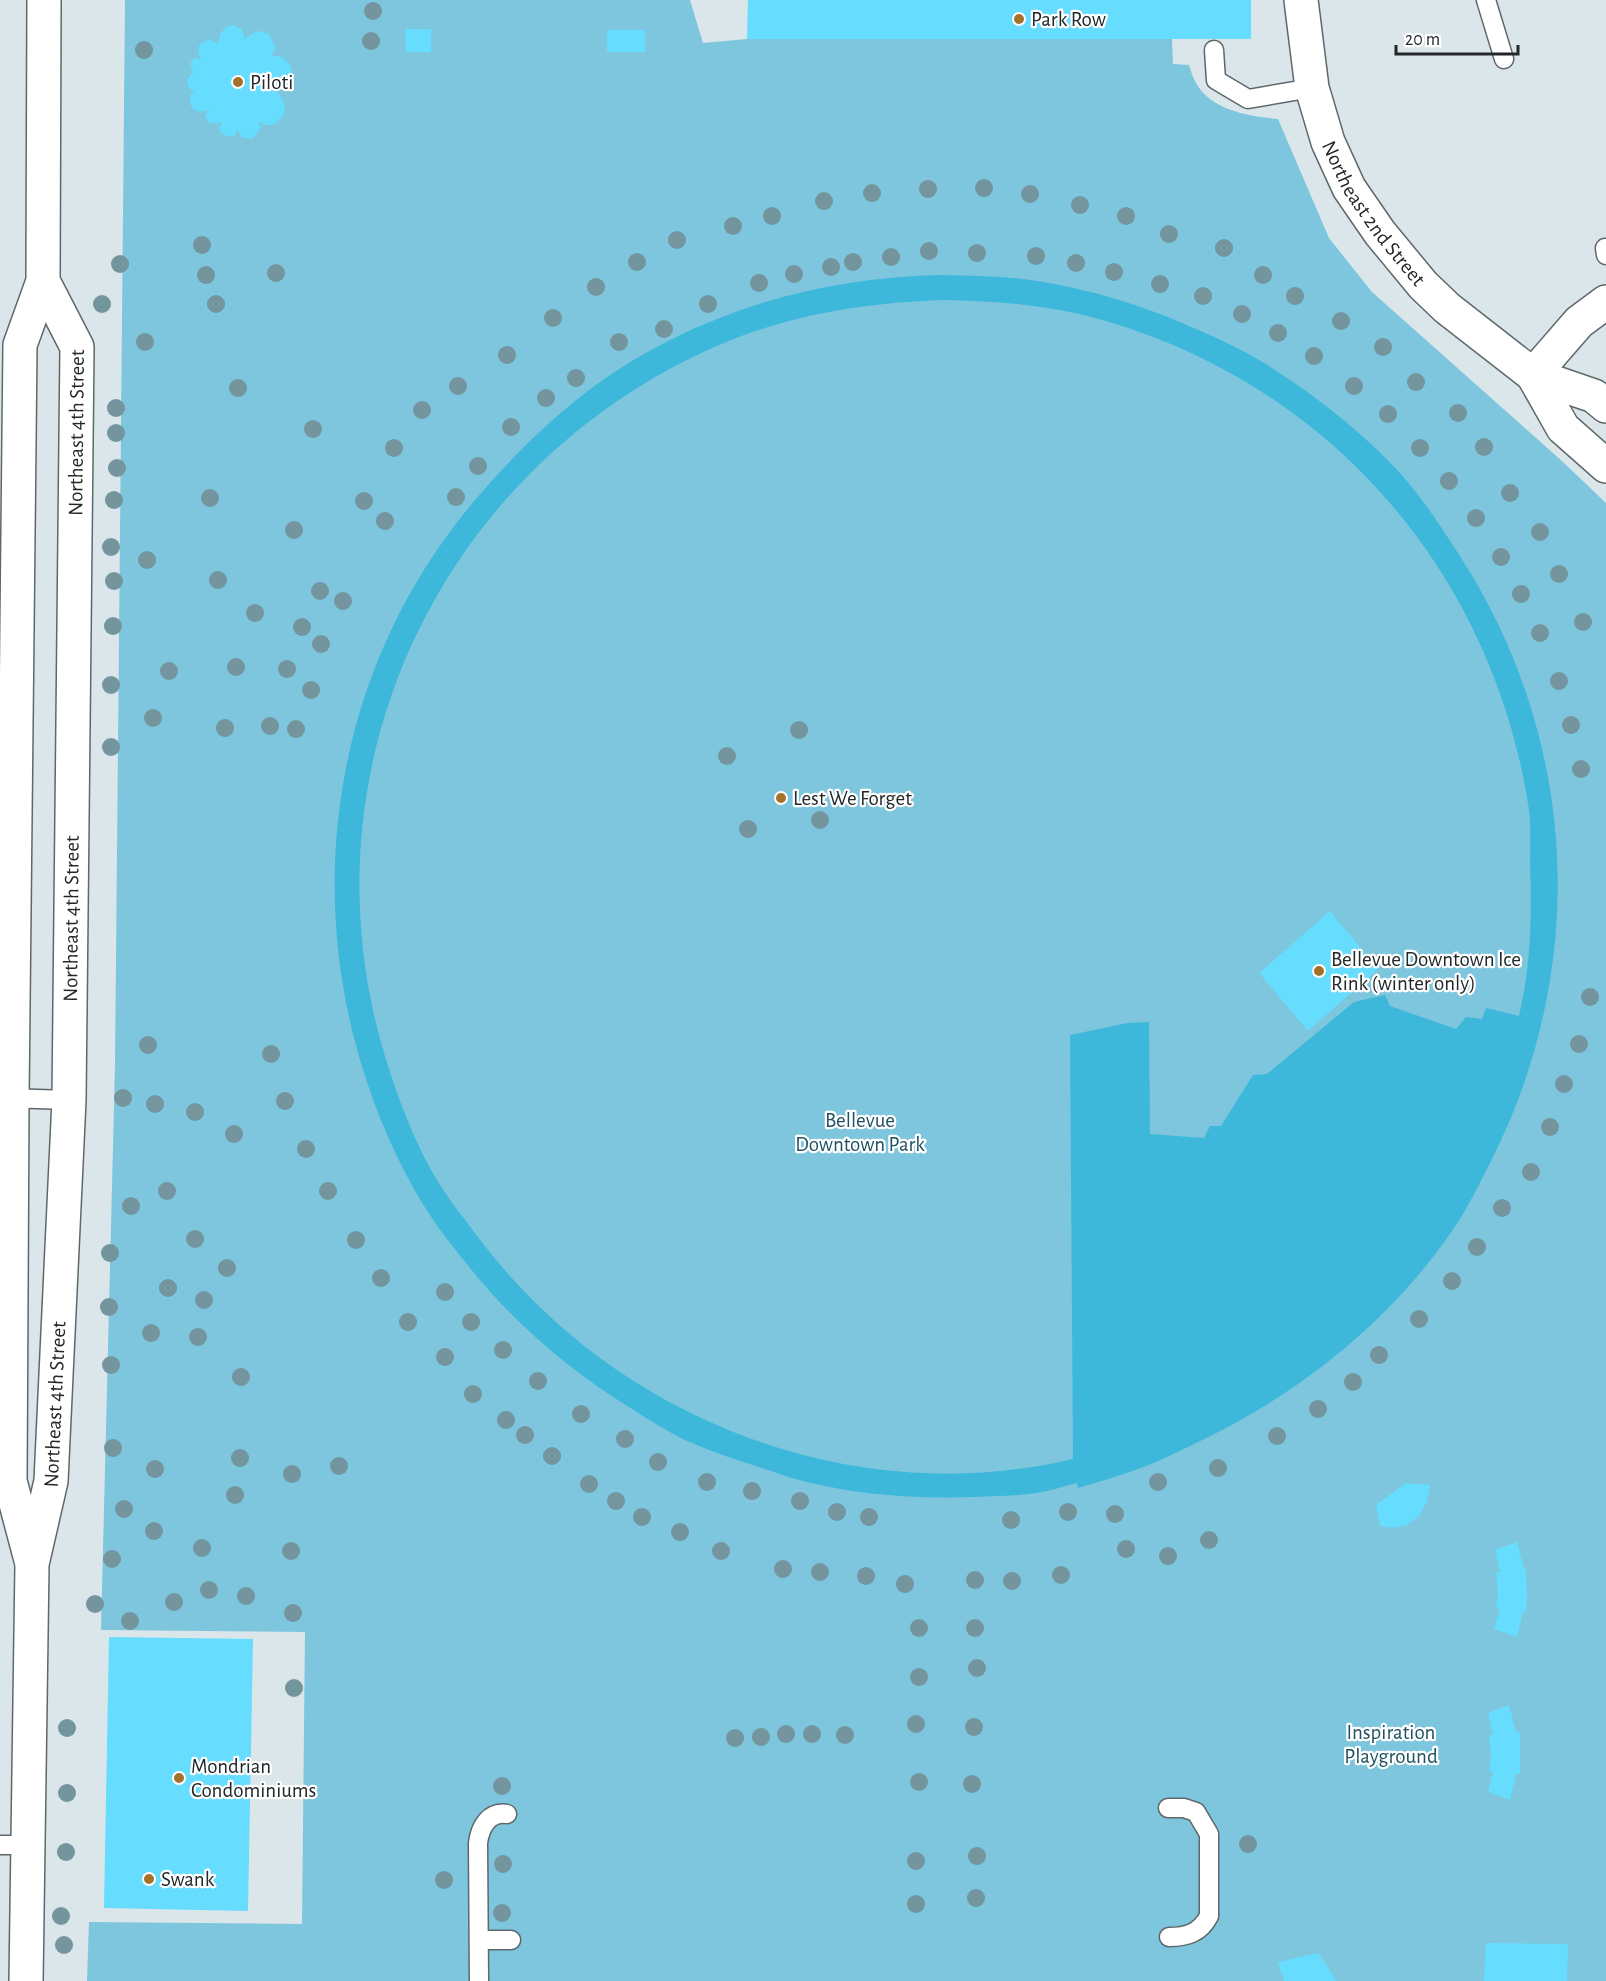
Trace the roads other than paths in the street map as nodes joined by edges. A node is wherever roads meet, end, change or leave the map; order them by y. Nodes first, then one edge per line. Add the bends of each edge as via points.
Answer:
1 (44, 0) edge
2 (1301, 0) edge
3 (1486, 0) edge
4 (1214, 50) dead end
5 (1504, 59) dead end
6 (1312, 88) junction
7 (43, 280) junction
8 (1606, 302) edge
9 (10, 344) edge
10 (1533, 375) junction
11 (1606, 406) edge
12 (1606, 466) edge
13 (6, 1098) edge
14 (69, 1100) junction
15 (32, 1564) junction
16 (1168, 1808) dead end
17 (507, 1814) dead end
18 (14, 1845) edge
19 (1168, 1937) dead end
20 (479, 1940) junction
21 (510, 1940) dead end
22 (26, 1981) edge
23 (479, 1981) edge

1 - 7 main road, Northeast 4th Street
2 - 6 main road, Northeast 2nd Street
3 - 5 lane
4 - 6 lane via 1216,80 1248,99
6 - 10 main road, Northeast 2nd Street via 1336,161 1380,233 1447,308
7 - 9 main road, Northeast 4th Street
7 - 14 main road, Northeast 4th Street via 77,347
8 - 10 main road via 1579,322
9 - 13 main road, Northeast 4th Street
10 - 11 main road via 1594,396
10 - 12 main road via 1563,428
13 - 14 lane
13 - 15 main road, Northeast 4th Street via 10,1481
14 - 15 main road, Northeast 4th Street via 51,1481
15 - 18 main road, Northeast 4th Street
16 - 19 lane via 1196,1812 1209,1834 1209,1916 1195,1932
17 - 20 lane via 492,1816 480,1831
18 - 22 main road, Northeast 4th Street
20 - 21 lane
20 - 23 lane

